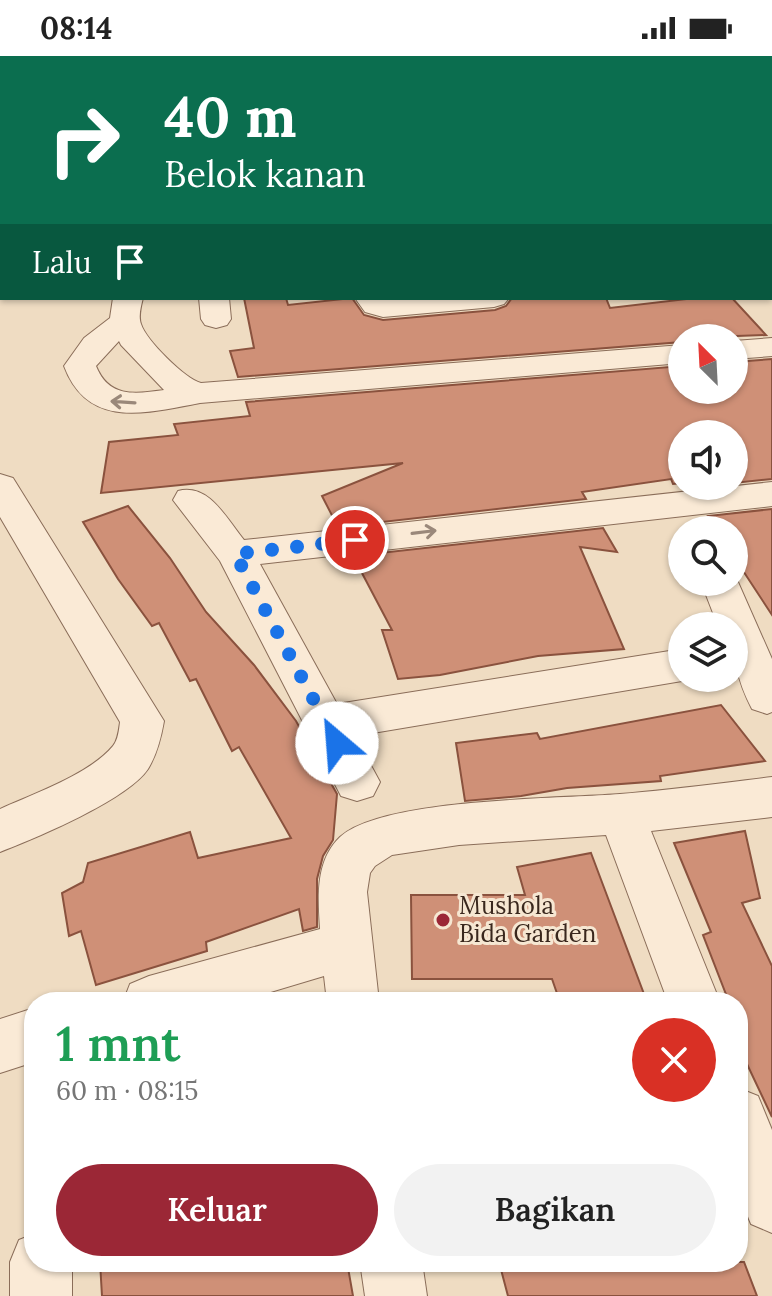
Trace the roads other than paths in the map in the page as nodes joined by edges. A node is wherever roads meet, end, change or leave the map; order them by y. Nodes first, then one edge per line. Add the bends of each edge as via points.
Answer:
1 (371, 300) edge
2 (472, 300) edge
3 (126, 310) edge
4 (772, 347) edge
5 (748, 349) edge
6 (668, 355) edge
7 (200, 393) junction
8 (0, 486) edge
9 (772, 494) edge
10 (191, 500) dead end
11 (692, 516) edge
12 (668, 518) edge
13 (235, 554) junction
14 (748, 664) edge
15 (668, 667) edge
16 (767, 697) dead end
17 (328, 723) junction
18 (357, 782) dead end
19 (771, 800) edge
20 (621, 814) junction
21 (0, 831) edge
22 (345, 946) junction
23 (184, 992) edge
24 (352, 992) edge
25 (690, 992) edge
26 (24, 1038) edge
27 (0, 1046) edge
28 (748, 1142) edge
29 (772, 1203) edge
30 (41, 1272) edge
31 (392, 1272) edge
32 (41, 1296) edge
33 (396, 1296) edge

1 - 2 street via 383,308
3 - 7 street via 132,338 179,387
7 -> 3 street via 126,404 103,400 93,392 80,366
4 - 5 street
6 - 7 street
8 - 21 street via 142,721 131,758 113,774
9 - 11 street
10 - 13 street
13 -> 12 street
13 - 17 street
14 - 16 street
15 - 17 street
17 - 18 street
19 - 20 street
20 - 22 street via 383,836 358,851 347,866 342,892
20 - 25 street
22 - 23 street
22 - 24 street
26 - 27 street
28 - 29 street
30 - 32 street
31 - 33 street

